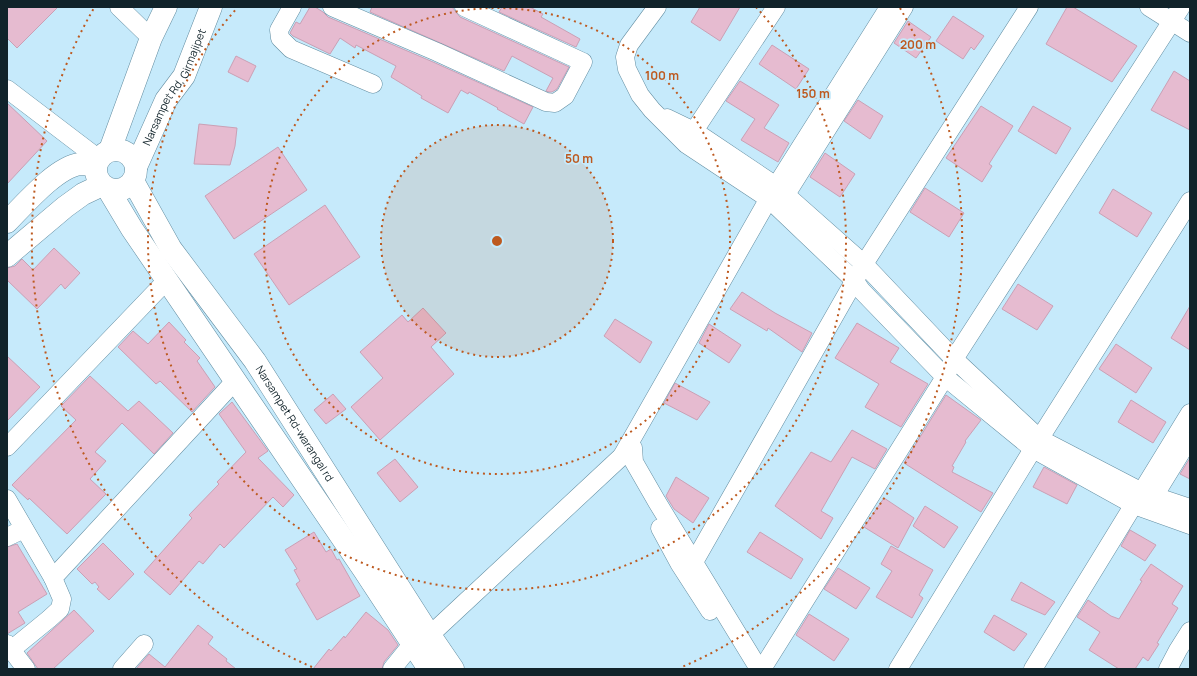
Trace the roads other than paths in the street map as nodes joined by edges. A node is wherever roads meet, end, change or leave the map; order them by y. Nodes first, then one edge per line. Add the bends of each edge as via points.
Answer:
1 (119, 7) edge
2 (166, 7) edge
3 (211, 7) edge
4 (292, 7) edge
5 (332, 7) edge
6 (464, 7) edge
7 (657, 7) edge
8 (776, 7) edge
9 (889, 7) edge
10 (904, 7) edge
11 (1029, 7) edge
12 (1041, 7) edge
13 (1149, 7) edge
14 (1190, 11) edge
15 (1180, 22) edge
16 (151, 38) junction
17 (373, 84) dead end
18 (7, 89) edge
19 (652, 110) junction
20 (694, 131) junction
21 (103, 170) junction
22 (135, 174) junction
23 (777, 197) junction
24 (1190, 201) edge
25 (1190, 215) edge
26 (7, 222) edge
27 (7, 256) edge
28 (868, 268) junction
29 (166, 280) junction
30 (858, 285) junction
31 (958, 363) junction
32 (235, 381) junction
33 (949, 381) junction
34 (1190, 413) edge
35 (1190, 437) edge
36 (7, 447) edge
37 (1042, 447) junction
38 (628, 460) junction
39 (7, 499) edge
40 (1144, 501) junction
41 (1190, 508) edge
42 (1190, 525) edge
43 (24, 529) junction
44 (7, 537) edge
45 (694, 562) junction
46 (53, 578) junction
47 (1190, 631) edge
48 (422, 639) junction
49 (144, 644) dead end
50 (9, 647) edge
51 (26, 669) edge
52 (122, 669) edge
53 (392, 669) edge
54 (429, 669) edge
55 (453, 669) edge
56 (747, 669) edge
57 (761, 669) edge
58 (898, 669) edge
59 (1033, 669) edge
60 (1168, 669) edge

1 - 16 street
2 - 16 main road
3 - 22 main road, Narsampet Rd, Girmajipet via 184,76 166,100
4 - 17 street via 279,30 280,38 291,49
5 - 6 street via 546,102 555,103 564,96 583,62
7 - 19 street via 629,45 625,57 627,69 640,95
8 - 20 street
9 - 23 street
10 - 23 street
11 - 28 street
12 - 28 street
13 - 15 street
14 - 15 street
15 - 31 street
16 - 21 main road
18 - 21 street
19 - 20 street
19 - 23 street via 686,144
20 - 23 street
21 - 22 main road via 115,190 128,186
21 - 22 main road via 117,150 124,151 134,160
21 - 26 main road via 80,164 66,169 48,181
21 - 27 main road via 83,194
21 - 29 main road, Narsampet Rd-warangal rd via 132,229
22 - 48 main road, Narsampet Rd-warangal rd via 171,249 255,361
23 - 28 street
23 - 30 street
23 - 38 street
24 - 37 street
25 - 37 street
28 - 30 street
28 - 31 street
29 - 32 main road, Narsampet Rd-warangal rd
29 - 36 street
30 - 33 street
30 - 45 street
31 - 33 street
31 - 37 street
32 - 46 street
32 - 48 main road, Narsampet Rd-warangal rd
33 - 37 street
33 - 57 street
34 - 40 street
35 - 40 street
37 - 40 street
37 - 58 street
38 - 45 street
38 - 48 street
38 - 56 street via 679,563
39 - 43 street
40 - 41 street
40 - 42 street
40 - 59 street
43 - 44 street
43 - 46 street
45 - 57 street
46 - 50 street via 62,599 60,609
47 - 60 street
48 - 53 street
48 - 54 main road, Narsampet Rd-warangal rd
48 - 55 main road, Narsampet Rd-warangal rd
49 - 52 street
50 - 51 street

